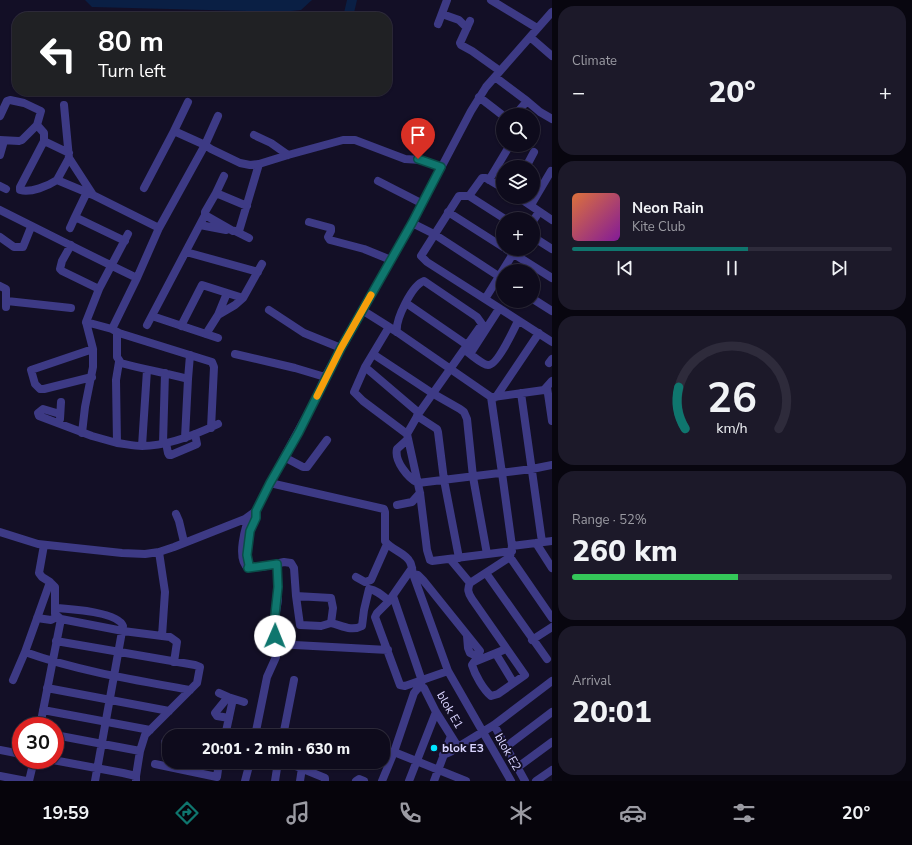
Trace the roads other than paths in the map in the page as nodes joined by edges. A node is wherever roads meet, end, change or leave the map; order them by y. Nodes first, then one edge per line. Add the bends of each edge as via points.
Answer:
1 (448, 0) edge
2 (491, 0) edge
3 (552, 12) edge
4 (442, 14) junction
5 (438, 24) dead end
6 (537, 28) junction
7 (530, 37) junction
8 (552, 56) edge
9 (498, 74) junction
10 (479, 97) junction
11 (527, 101) junction
12 (188, 102) dead end
13 (64, 105) dead end
14 (521, 108) edge
15 (496, 110) edge
16 (0, 116) edge
17 (218, 116) dead end
18 (552, 119) edge
19 (174, 131) junction
20 (41, 132) junction
21 (254, 135) dead end
22 (2, 140) edge
23 (205, 145) junction
24 (506, 152) edge
25 (534, 152) dead end
26 (0, 155) edge
27 (69, 155) junction
28 (288, 155) junction
29 (530, 160) edge
30 (260, 164) junction
31 (441, 167) junction
32 (551, 171) edge
33 (224, 176) dead end
34 (57, 180) junction
35 (378, 180) dead end
36 (489, 180) junction
37 (496, 184) edge
38 (144, 188) dead end
39 (216, 192) junction
40 (90, 194) junction
41 (469, 196) junction
42 (421, 203) junction
43 (530, 205) joint
44 (247, 206) junction
45 (0, 210) edge
46 (448, 212) junction
47 (539, 212) edge
48 (540, 212) edge
49 (496, 213) edge
50 (205, 215) junction
51 (75, 217) junction
52 (551, 218) edge
53 (309, 222) dead end
54 (412, 223) junction
55 (200, 225) junction
56 (32, 227) junction
57 (70, 228) dead end
58 (159, 228) junction
59 (234, 231) junction
60 (434, 234) junction
61 (0, 237) edge
62 (249, 238) dead end
63 (540, 241) edge
64 (496, 243) edge
65 (71, 245) junction
66 (552, 249) edge
67 (186, 252) junction
68 (521, 256) edge
69 (391, 260) junction
70 (262, 264) dead end
71 (113, 265) junction
72 (258, 272) junction
73 (496, 275) edge
74 (137, 278) junction
75 (552, 278) edge
76 (496, 285) edge
77 (0, 286) edge
78 (99, 289) junction
79 (227, 293) junction
80 (243, 298) junction
81 (485, 299) junction
82 (406, 303) junction
83 (540, 303) edge
84 (71, 308) dead end
85 (499, 309) junction
86 (269, 310) dead end
87 (362, 310) junction
88 (552, 311) edge
89 (218, 315) junction
90 (152, 316) junction
91 (518, 321) junction
92 (86, 322) junction
93 (147, 325) dead end
94 (180, 326) junction
95 (389, 326) junction
96 (115, 331) junction
97 (397, 332) junction
98 (206, 334) junction
99 (539, 334) junction
100 (218, 338) dead end
101 (552, 342) edge
102 (341, 348) junction
103 (93, 349) junction
104 (467, 349) junction
105 (236, 354) dead end
106 (374, 354) junction
107 (190, 355) junction
108 (119, 362) junction
109 (365, 367) junction
110 (450, 369) junction
111 (147, 370) junction
112 (165, 373) junction
113 (325, 377) junction
114 (92, 378) junction
115 (188, 379) junction
116 (549, 384) edge
117 (432, 393) junction
118 (520, 393) junction
119 (493, 397) junction
120 (61, 402) dead end
121 (60, 414) junction
122 (418, 415) junction
123 (552, 421) edge
124 (60, 424) junction
125 (82, 433) junction
126 (195, 434) junction
127 (407, 436) junction
128 (186, 438) junction
129 (327, 440) dead end
130 (117, 443) junction
131 (164, 443) junction
132 (142, 446) junction
133 (284, 457) junction
134 (552, 465) edge
135 (532, 469) junction
136 (502, 474) junction
137 (473, 477) junction
138 (444, 480) junction
139 (270, 483) junction
140 (418, 483) junction
141 (420, 493) junction
142 (397, 505) dead end
143 (254, 513) junction
144 (176, 514) dead end
145 (0, 532) edge
146 (552, 541) edge
147 (184, 542) junction
148 (539, 543) junction
149 (387, 544) junction
150 (44, 545) junction
151 (512, 551) junction
152 (159, 552) junction
153 (487, 554) junction
154 (459, 558) junction
155 (450, 559) junction
156 (277, 564) junction
157 (552, 568) edge
158 (412, 571) junction
159 (486, 573) junction
160 (356, 577) dead end
161 (50, 582) junction
162 (470, 583) junction
163 (370, 585) junction
164 (296, 596) junction
165 (391, 599) junction
166 (439, 601) junction
167 (425, 607) junction
168 (56, 608) junction
169 (37, 618) junction
170 (59, 618) junction
171 (552, 618) edge
172 (331, 623) junction
173 (123, 631) junction
174 (551, 632) edge
175 (162, 636) junction
176 (467, 636) dead end
177 (532, 640) junction
178 (56, 641) junction
179 (276, 644) junction
180 (506, 649) junction
181 (388, 650) junction
182 (25, 652) junction
183 (118, 653) junction
184 (496, 654) junction
185 (547, 659) dead end
186 (52, 662) junction
187 (174, 662) junction
188 (448, 671) junction
189 (114, 676) junction
190 (13, 680) dead end
191 (294, 680) dead end
192 (513, 682) junction
193 (552, 682) edge
194 (421, 684) junction
195 (48, 688) junction
196 (190, 690) junction
197 (219, 693) dead end
198 (230, 698) junction
199 (110, 699) junction
200 (244, 702) dead end
201 (43, 710) junction
202 (169, 711) junction
203 (436, 712) junction
204 (552, 712) edge
205 (42, 717) edge
206 (229, 718) junction
207 (106, 722) junction
208 (494, 725) junction
209 (227, 729) edge
210 (256, 729) edge
211 (284, 729) edge
212 (150, 730) junction
213 (482, 732) junction
214 (451, 736) junction
215 (64, 737) edge
216 (552, 742) edge
217 (102, 744) junction
218 (507, 746) junction
219 (458, 747) junction
220 (0, 750) edge
221 (140, 751) junction
222 (12, 752) edge
223 (394, 752) junction
224 (443, 755) junction
225 (417, 761) junction
226 (64, 762) edge
227 (155, 764) dead end
228 (518, 767) junction
229 (97, 768) junction
230 (32, 769) edge
231 (219, 769) edge
232 (248, 769) edge
233 (277, 769) edge
234 (302, 769) edge
235 (304, 769) edge
236 (438, 770) junction
237 (551, 773) edge
238 (0, 776) edge
239 (210, 778) edge
240 (136, 779) edge
241 (327, 780) edge
242 (462, 780) edge
243 (26, 781) edge
244 (30, 781) edge
245 (95, 781) edge
246 (245, 781) edge
247 (275, 781) edge
248 (300, 781) edge
249 (356, 781) edge
250 (364, 781) edge
251 (382, 781) edge
252 (409, 781) edge
253 (434, 781) edge
254 (511, 781) edge
255 (525, 781) edge
256 (536, 781) edge

1 - 4 street
2 - 6 street
3 - 6 street
4 - 5 street
4 - 9 street via 468,24 460,45 472,51
6 - 7 street
7 - 8 street
7 - 9 street
9 - 10 street
9 - 11 street
10 - 15 street
10 - 31 street
11 - 14 street
11 - 18 street
12 - 19 street
13 - 27 street
16 - 20 street via 7,101 13,100 41,111
17 - 23 street
19 - 23 street
19 - 38 street
20 - 22 street via 21,141
20 - 27 street
20 - 34 street via 20,190 46,187
21 - 28 street
22 - 26 street
23 - 30 street via 240,163 250,166
23 - 58 street
24 - 36 street
25 - 29 street
27 - 34 street
27 - 40 street
28 - 30 street
28 - 31 street via 343,140 355,140 405,160 421,160
30 - 44 street
31 - 42 street
32 - 43 street
33 - 39 street
34 - 40 street
35 - 42 street
36 - 37 street
36 - 41 street via 482,178
39 - 44 street
39 - 50 street
40 - 51 street
40 - 58 street
41 - 46 street via 459,196
41 - 49 street
42 - 54 street
43 - 47 street
44 - 59 street via 239,231
45 - 56 street
46 - 60 street
46 - 64 street
48 - 52 street
50 - 55 street
50 - 59 street
51 - 57 street
51 - 71 street via 127,238
53 - 69 street via 331,228 328,237 330,240 364,249
54 - 60 street
54 - 69 street
55 - 59 street
55 - 67 street
56 - 61 street via 23,247 14,247
56 - 65 street
58 - 74 street
59 - 62 street
60 - 73 street
60 - 81 street via 421,258
63 - 66 street
65 - 71 street
65 - 78 street via 60,269
67 - 72 street
67 - 90 street
68 - 75 street
69 - 87 street
70 - 72 street
71 - 74 street
71 - 78 street
72 - 80 street
74 - 96 street
76 - 81 street
77 - 84 street via 6,289 6,304
78 - 92 street
79 - 80 street
79 - 89 street
79 - 94 street via 202,284
80 - 89 street
81 - 85 street
82 - 97 street via 397,324
82 - 104 street
82 - 104 street via 418,284 424,281 477,317 481,326
83 - 88 street
85 - 91 street
85 - 104 street
86 - 102 street via 304,333
87 - 95 street
87 - 102 street
89 - 98 street
90 - 93 street
90 - 94 street
91 - 99 street
91 - 104 street via 492,364 484,364
92 - 96 street
92 - 103 street
94 - 98 street
95 - 97 street
95 - 106 street
96 - 107 street
96 - 108 street
97 - 110 street
98 - 100 street
99 - 101 street
99 - 119 street
102 - 113 street
103 - 114 street
103 - 114 street via 32,370 35,384 40,389
104 - 110 street
105 - 113 street
106 - 109 street
106 - 117 street
107 - 115 street
107 - 126 street via 214,363 214,426
108 - 111 street
108 - 130 street via 116,380
109 - 122 street
109 - 127 street via 354,393
110 - 117 street
110 - 119 street
111 - 112 street
111 - 132 street
112 - 115 street
112 - 131 street
113 - 133 street
114 - 125 street
115 - 128 street
116 - 118 street via 544,390
116 - 123 street
117 - 122 street
117 - 137 street via 460,409 467,418
118 - 119 street
118 - 135 street
119 - 136 street
120 - 121 street
121 - 124 street
121 - 124 street via 43,409 38,413 39,416
122 - 127 street
122 - 138 street via 437,429
124 - 125 street
125 - 130 street
126 - 128 street
126 - 131 street via 197,444 171,455
127 - 140 street
127 - 140 street via 396,454 411,479
128 - 131 street
129 - 133 street via 307,467
130 - 132 street
131 - 132 street
133 - 139 street
134 - 135 street
135 - 136 street
135 - 148 street
136 - 137 street
136 - 151 street
137 - 138 street
137 - 153 street
138 - 140 street
138 - 154 street
139 - 143 street
139 - 149 street via 383,508 384,539
140 - 141 street
141 - 142 street via 412,502
141 - 155 street via 429,558 432,561
143 - 147 street
143 - 156 street via 246,523 248,568
144 - 147 street
145 - 150 street
146 - 148 street
147 - 152 street
148 - 151 street
148 - 157 street
149 - 158 street via 410,560
149 - 163 street
150 - 152 street via 122,553
150 - 161 street via 39,573
151 - 153 street
151 - 159 street
151 - 171 street
152 - 175 street via 164,592
153 - 154 street
154 - 155 street
155 - 162 street
156 - 164 street via 293,564
156 - 179 street via 278,600 274,624
158 - 165 street
158 - 166 street
158 - 167 street
159 - 162 street
159 - 177 street
160 - 163 street
161 - 168 street via 55,587
161 - 169 street
162 - 180 street via 468,594
163 - 165 street
163 - 172 street via 362,626 353,629
164 - 172 street via 330,598 333,608
164 - 172 street via 300,625 321,626
165 - 181 street via 375,617
165 - 194 street, blok E1
166 - 167 street
166 - 176 street
167 - 188 street
168 - 170 street via 55,614
168 - 173 street via 106,616 120,621
169 - 170 street
169 - 182 street
170 - 173 street
170 - 178 street
173 - 175 street
173 - 183 street
174 - 177 street
175 - 187 street via 170,637 177,642
177 - 185 street
178 - 183 street
178 - 186 street
179 - 181 street
179 - 210 street via 276,657 267,677
180 - 184 street
180 - 192 street via 525,675
181 - 194 street via 400,685
182 - 186 street
182 - 190 street
183 - 187 street
183 - 189 street
184 - 192 street
184 - 192 street via 472,665 484,688 488,694 494,696
186 - 189 street
186 - 195 street
187 - 196 street via 200,667 197,683
188 - 194 street
188 - 213 street
189 - 196 street
189 - 199 street
191 - 211 street
193 - 208 street
194 - 203 street, blok E1
194 - 223 street via 414,693
195 - 199 street
195 - 201 street
196 - 202 street
197 - 198 street
198 - 200 street
198 - 206 street
198 - 206 street via 215,713 217,716
199 - 202 street
199 - 207 street
201 - 205 street
201 - 207 street
202 - 212 street
203 - 214 street, blok E1
203 - 225 street
204 - 218 street
206 - 209 street
207 - 212 street
207 - 217 street
208 - 213 street
208 - 218 street
212 - 221 street
213 - 219 street, blok E2
213 - 254 street, blok E2
214 - 219 street, blok E1
214 - 224 street
215 - 217 street
216 - 228 street
217 - 221 street
217 - 229 street
218 - 228 street
219 - 224 street, blok E2
220 - 222 street
221 - 240 street
223 - 225 street
223 - 251 street
224 - 236 street
225 - 236 street
225 - 252 street
226 - 229 street
227 - 239 street
228 - 255 street
229 - 240 street
229 - 245 street
230 - 244 street
231 - 239 street via 217,777
232 - 246 street
233 - 247 street
234 - 248 street
235 - 241 street
236 - 242 street
236 - 253 street
237 - 256 street
238 - 243 street
249 - 250 street

